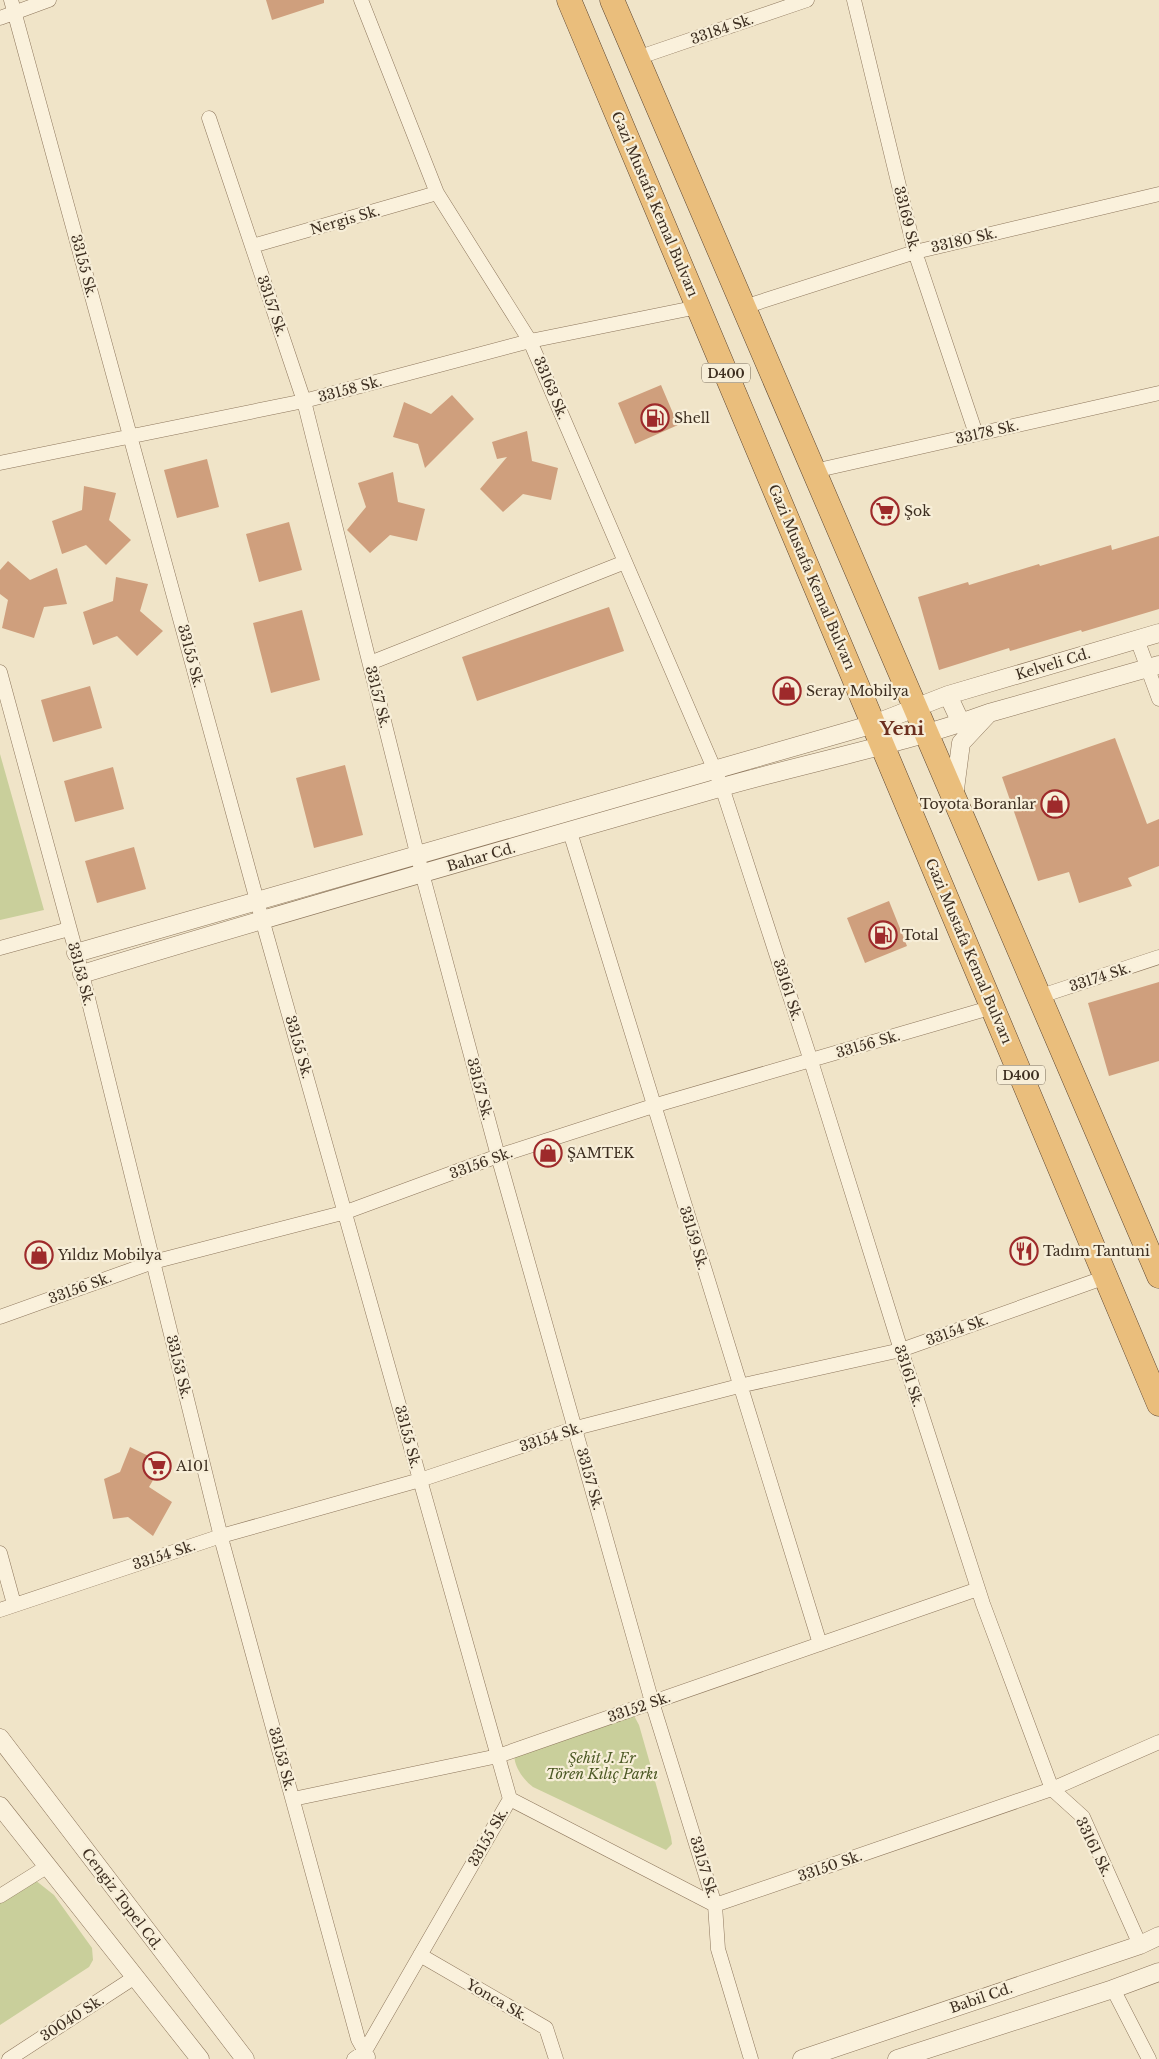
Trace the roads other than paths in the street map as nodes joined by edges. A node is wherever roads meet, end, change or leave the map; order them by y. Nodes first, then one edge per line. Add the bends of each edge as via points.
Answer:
1 (49, 0) edge
2 (361, 0) edge
3 (569, 0) edge
4 (612, 0) edge
5 (807, 0) edge
6 (854, 0) edge
7 (13, 6) edge
8 (0, 18) edge
9 (637, 58) junction
10 (209, 118) dead end
11 (438, 194) junction
12 (1159, 194) edge
13 (252, 246) junction
14 (915, 252) junction
15 (698, 307) junction
16 (744, 307) junction
17 (530, 341) junction
18 (1159, 393) edge
19 (304, 401) junction
20 (976, 434) junction
21 (132, 438) junction
22 (0, 463) edge
23 (814, 471) junction
24 (625, 562) junction
25 (1159, 632) edge
26 (1138, 639) junction
27 (370, 663) junction
28 (1154, 667) edge
29 (0, 672) edge
30 (948, 695) junction
31 (1159, 699) edge
32 (917, 708) junction
33 (989, 713) junction
34 (961, 723) junction
35 (874, 724) junction
36 (927, 734) junction
37 (883, 746) junction
38 (714, 770) junction
39 (722, 787) junction
40 (954, 798) junction
41 (570, 832) junction
42 (418, 855) junction
43 (422, 873) junction
44 (257, 901) junction
45 (262, 919) junction
46 (69, 928) junction
47 (0, 948) edge
48 (76, 953) junction
49 (1159, 957) edge
50 (82, 974) junction
51 (1041, 996) junction
52 (993, 1007) junction
53 (811, 1061) junction
54 (653, 1106) junction
55 (498, 1156) junction
56 (346, 1212) junction
57 (153, 1262) junction
58 (1159, 1276) edge
59 (1106, 1277) junction
60 (0, 1317) edge
61 (900, 1350) junction
62 (739, 1386) junction
63 (1159, 1404) edge
64 (576, 1428) junction
65 (420, 1480) junction
66 (221, 1536) junction
67 (0, 1553) edge
68 (978, 1589) junction
69 (14, 1604) junction
70 (0, 1610) edge
71 (820, 1644) junction
72 (652, 1702) junction
73 (0, 1738) edge
74 (1159, 1742) edge
75 (498, 1756) junction
76 (1052, 1789) junction
77 (293, 1798) junction
78 (510, 1799) junction
79 (0, 1806) edge
80 (48, 1866) junction
81 (0, 1896) edge
82 (715, 1905) junction
83 (1159, 1936) edge
84 (1140, 1945) junction
85 (420, 1955) junction
86 (1159, 1972) edge
87 (135, 1977) junction
88 (1113, 1989) junction
89 (363, 2056) edge
90 (9, 2059) edge
91 (200, 2059) edge
92 (245, 2059) edge
93 (556, 2059) edge
94 (751, 2059) edge
95 (802, 2059) edge
96 (897, 2059) edge
97 (1149, 2059) edge

1 - 7 street
2 - 11 street, 33163 Sk.
3 - 15 highway, Gazi Mustafa Kemal Bulvarı / D400
4 - 9 highway, D400
5 - 9 street, 33184 Sk.
6 - 14 street, 33169 Sk.
7 - 8 street
7 - 21 street, 33155 Sk.
9 - 16 highway, D400
10 - 13 street, 33157 Sk.
11 - 13 street, Nergis Sk.
11 - 17 street, 33163 Sk.
12 - 14 street, 33180 Sk.
13 - 19 street, 33157 Sk.
14 - 16 street, 33180 Sk.
14 - 20 street, 33169 Sk.
15 - 17 street, 33158 Sk.
15 - 35 highway, Gazi Mustafa Kemal Bulvarı / D400
16 - 23 highway, D400
17 - 19 street, 33158 Sk.
17 - 24 street, 33163 Sk.
18 - 20 street, 33178 Sk.
19 - 21 street, 33158 Sk.
19 - 27 street, 33157 Sk.
20 - 23 street, 33178 Sk.
21 - 22 street, 33158 Sk.
21 - 44 street, 33155 Sk.
23 - 32 highway, D400
24 - 27 street
24 - 38 street, 33163 Sk.
25 - 26 street, Kelveli Cd.
26 - 28 street
26 - 30 street, Kelveli Cd.
27 - 42 street, 33157 Sk.
28 - 31 street
28 - 33 street, Kelveli Cd.
29 - 46 street, 33153 Sk.
30 - 32 street, Kelveli Cd.
30 - 34 street
32 - 35 street, Kelveli Cd.
32 - 36 highway, D400
33 - 34 street, Kelveli Cd.
33 - 40 street via 961,743
34 - 36 street, Kelveli Cd.
35 - 37 highway, Gazi Mustafa Kemal Bulvarı / D400
35 - 38 street, Bahar Cd.
36 - 37 street, Kelveli Cd.
36 - 40 highway, D400
37 - 39 street, Bahar Cd.
37 - 52 highway, Gazi Mustafa Kemal Bulvarı / D400
38 - 39 street, 33163 Sk.
38 - 42 street, Bahar Cd.
39 - 41 street, Bahar Cd.
39 - 53 street, 33161 Sk.
40 - 51 highway, D400
41 - 43 street, Bahar Cd.
41 - 54 street, 33159 Sk.
42 - 43 street, 33157 Sk.
42 - 44 street, Bahar Cd.
43 - 45 street, Bahar Cd.
43 - 55 street, 33157 Sk.
44 - 45 street, 33155 Sk.
44 - 48 street, Bahar Cd.
45 - 50 street, Bahar Cd.
45 - 56 street, 33155 Sk.
46 - 47 street
46 - 48 street, 33153 Sk.
48 - 50 street, 33153 Sk.
49 - 51 street, 33174 Sk.
50 - 57 street, 33153 Sk.
51 - 58 highway, D400
52 - 53 street, 33156 Sk.
52 - 59 highway, Gazi Mustafa Kemal Bulvarı / D400
53 - 54 street, 33156 Sk.
53 - 61 street, 33161 Sk.
54 - 55 street, 33156 Sk.
54 - 62 street, 33159 Sk.
55 - 56 street, 33156 Sk.
55 - 64 street, 33157 Sk.
56 - 57 street, 33156 Sk.
56 - 65 street, 33155 Sk.
57 - 60 street, 33156 Sk.
57 - 66 street, 33153 Sk.
59 - 61 street, 33154 Sk.
59 - 63 highway, Gazi Mustafa Kemal Bulvarı / D400
61 - 62 street, 33154 Sk.
61 - 68 street, 33161 Sk.
62 - 64 street, 33154 Sk.
62 - 71 street, 33159 Sk.
64 - 65 street, 33154 Sk.
64 - 72 street, 33157 Sk.
65 - 66 street, 33154 Sk.
65 - 75 street, 33155 Sk.
66 - 69 street, 33154 Sk.
66 - 77 street, 33153 Sk.
67 - 69 street
68 - 71 street, 33152 Sk.
68 - 76 street, 33161 Sk.
69 - 70 street, 33154 Sk.
71 - 72 street, 33152 Sk.
72 - 75 street, 33152 Sk.
72 - 82 street, 33157 Sk.
73 - 92 street, Cengiz Topel Cd.
74 - 76 street, 33150 Sk.
75 - 77 street, 33152 Sk.
75 - 78 street, 33155 Sk.
76 - 82 street, 33150 Sk.
76 - 84 street, 33161 Sk. via 1083,1817
77 - 89 street, 33153 Sk.
78 - 82 street
78 - 85 street, 33155 Sk.
79 - 80 street
80 - 81 street
80 - 87 street
82 - 94 street, 33157 Sk. via 718,1949
83 - 84 street, Babil Cd.
84 - 95 street, Babil Cd.
85 - 89 street, 33155 Sk.
85 - 93 street, Yonca Sk. via 546,2028
86 - 88 street
87 - 90 street, 30040 Sk.
87 - 91 street
88 - 96 street
88 - 97 street

